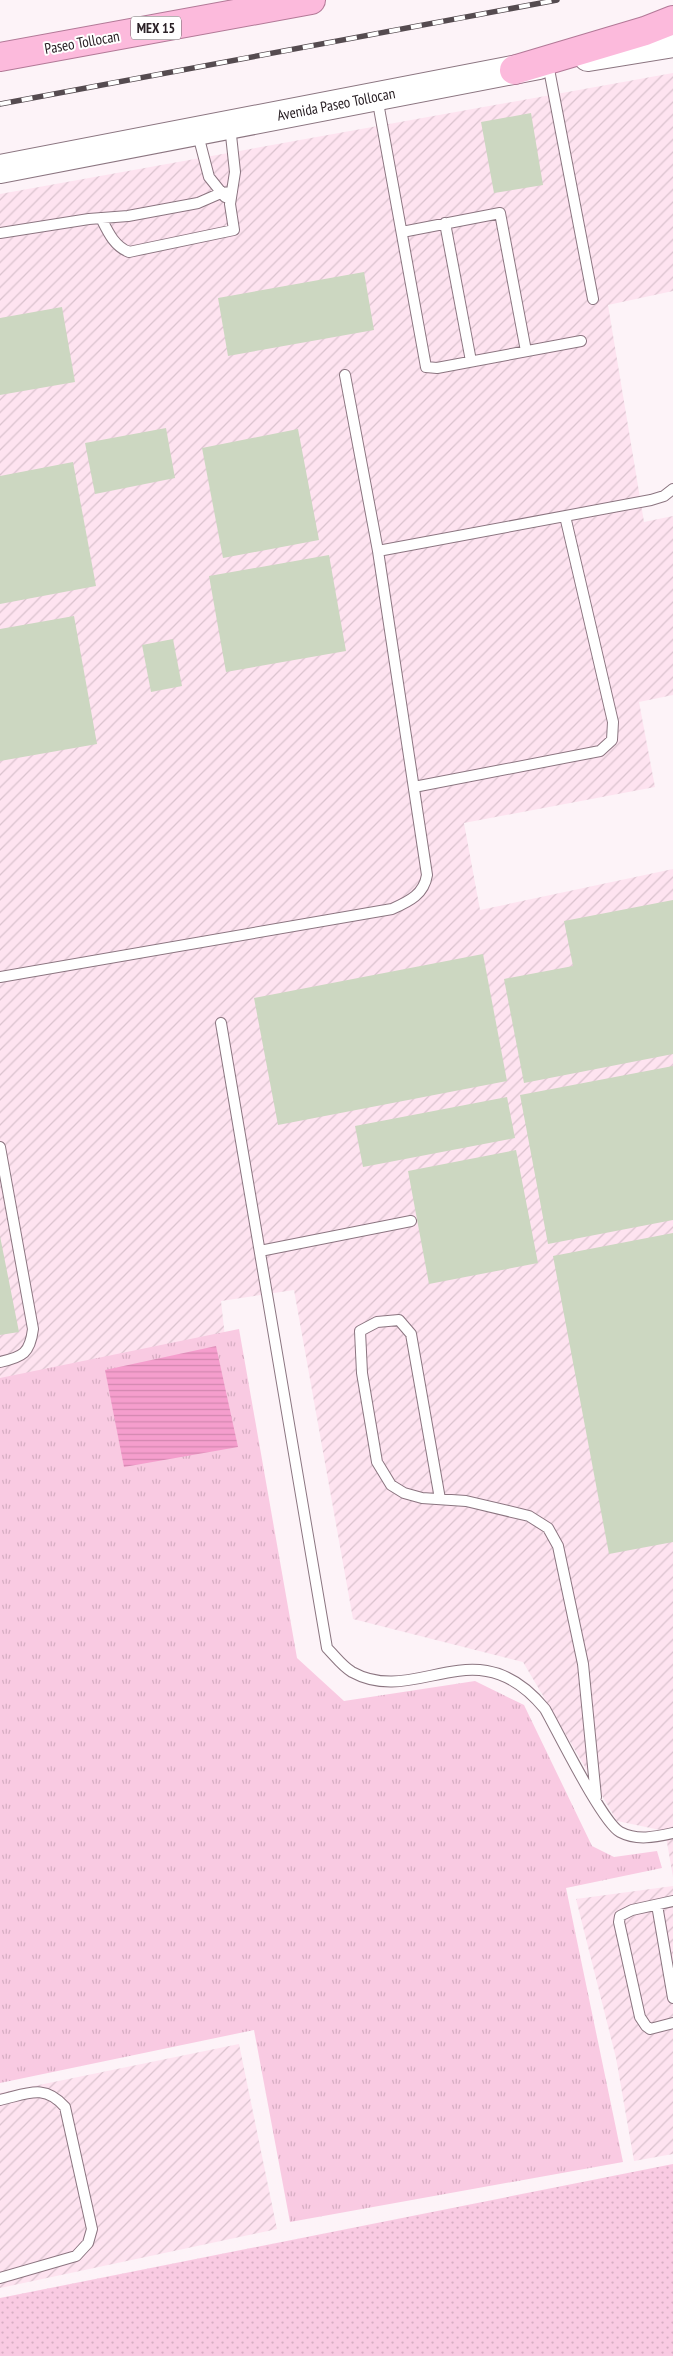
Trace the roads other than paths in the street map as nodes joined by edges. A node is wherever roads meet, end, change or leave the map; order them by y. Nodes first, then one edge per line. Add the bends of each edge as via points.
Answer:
1 (311, 0) edge
2 (673, 20) edge
3 (673, 43) edge
4 (0, 57) edge
5 (548, 64) junction
6 (514, 70) junction
7 (376, 96) junction
8 (230, 125) junction
9 (197, 131) junction
10 (0, 169) edge
11 (227, 192) junction
12 (102, 218) junction
13 (445, 223) junction
14 (402, 232) junction
15 (0, 233) edge
16 (593, 299) dead end
17 (581, 341) dead end
18 (526, 351) junction
19 (471, 361) junction
20 (346, 375) dead end
21 (673, 489) edge
22 (565, 516) junction
23 (378, 551) junction
24 (414, 787) junction
25 (0, 977) edge
26 (221, 1023) dead end
27 (0, 1147) edge
28 (411, 1221) dead end
29 (260, 1250) junction
30 (0, 1362) edge
31 (440, 1499) junction
32 (596, 1801) junction
33 (673, 1833) edge
34 (673, 1901) edge
35 (657, 1905) junction
36 (673, 1998) edge
37 (673, 2023) edge
38 (0, 2100) edge
39 (0, 2278) edge

1 - 4 highway, Paseo Tollocan / MEX 15
2 - 6 highway
3 - 5 main road, Avenida Paseo Tollocan
5 - 6 main road, Avenida Paseo Tollocan
5 - 16 lane
6 - 7 main road, Avenida Paseo Tollocan
7 - 8 main road, Avenida Paseo Tollocan
7 - 14 lane
8 - 9 main road, Avenida Paseo Tollocan
8 - 11 lane via 235,172
9 - 10 main road, Avenida Paseo Tollocan
9 - 11 lane via 209,177
11 - 12 lane via 198,203
11 - 12 lane via 234,230 129,252 120,248
12 - 15 lane
13 - 14 lane
13 - 18 lane via 500,213
13 - 19 lane
14 - 19 lane via 424,364 433,369
17 - 18 lane
18 - 19 lane
20 - 23 lane
21 - 22 lane via 651,500
22 - 23 lane
22 - 24 lane via 613,722 612,740 600,751
23 - 24 lane
24 - 25 lane via 428,875 426,886 418,894 392,909
26 - 29 lane
27 - 30 lane via 33,1328 32,1339 25,1352 19,1358
28 - 29 lane
29 - 32 lane via 328,1648 352,1672 376,1680 487,1670 521,1685 545,1710
31 - 31 lane via 404,1493 391,1485 377,1462 362,1373 360,1331 377,1322 400,1320 411,1334
31 - 32 lane via 466,1501 529,1516 548,1528 558,1546 584,1664
32 - 33 lane via 610,1824 619,1831 648,1838
34 - 35 lane
35 - 36 lane
35 - 37 lane via 625,1912 618,1922 640,2017 650,2029
38 - 39 lane via 42,2091 58,2098 65,2107 92,2229 88,2243 76,2256

